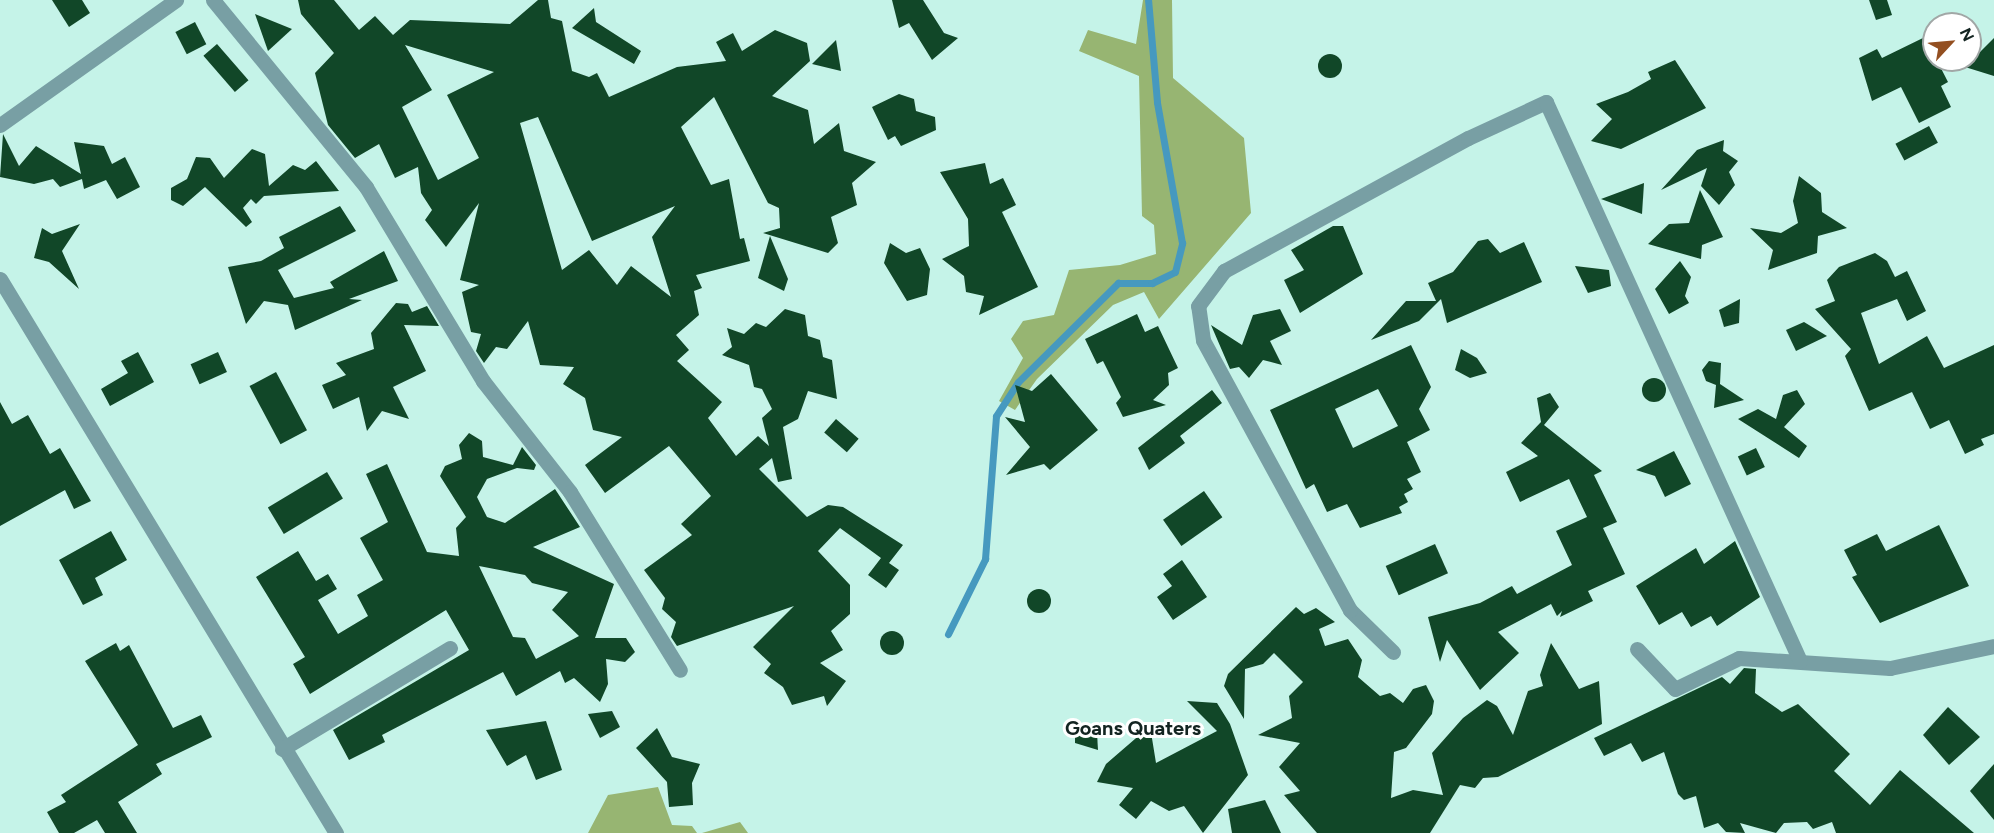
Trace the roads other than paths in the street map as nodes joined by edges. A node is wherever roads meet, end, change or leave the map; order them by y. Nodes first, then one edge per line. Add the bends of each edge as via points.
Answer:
1 (176, 0) edge
2 (213, 0) edge
3 (0, 124) edge
4 (0, 279) edge
5 (1994, 646) edge
6 (450, 648) dead end
7 (1637, 649) dead end
8 (1393, 652) dead end
9 (1800, 661) junction
10 (680, 670) dead end
11 (282, 749) junction
12 (336, 833) edge

1 - 3 street
2 - 10 street via 366,187 483,381 570,492
4 - 11 street
5 - 9 street via 1890,668
6 - 11 street
7 - 9 street via 1675,689 1739,658
8 - 9 street via 1350,610 1203,340 1198,306 1224,271 1468,138 1546,102
11 - 12 street

